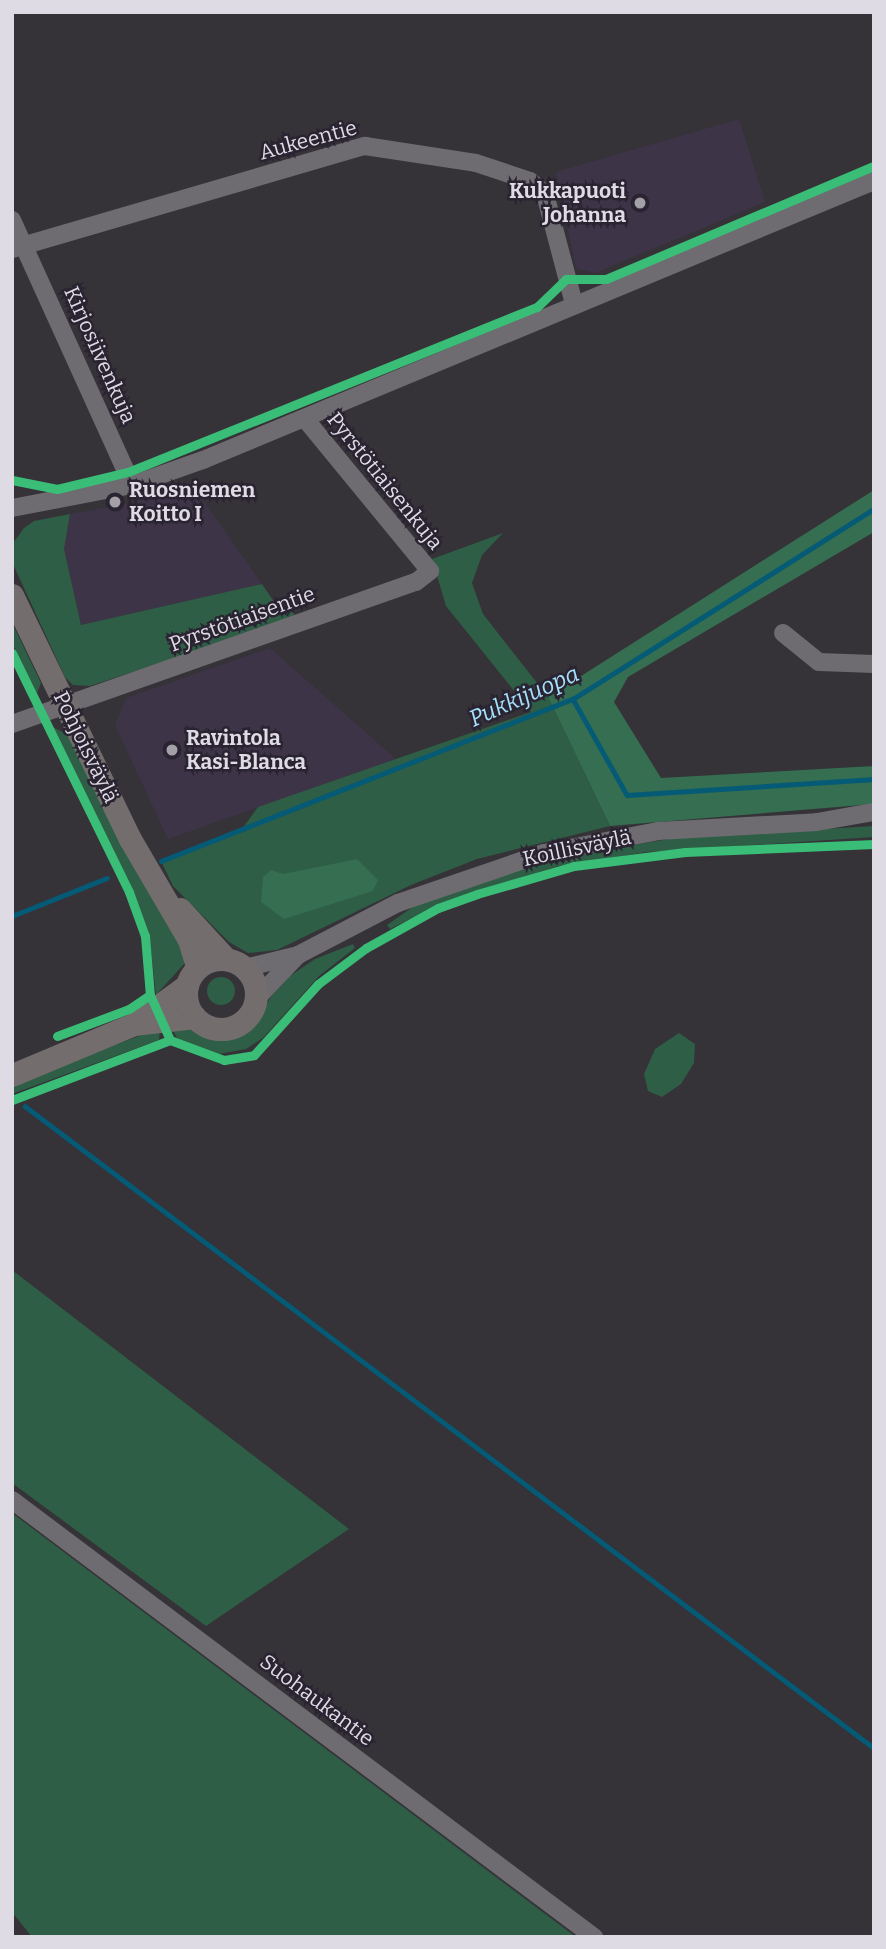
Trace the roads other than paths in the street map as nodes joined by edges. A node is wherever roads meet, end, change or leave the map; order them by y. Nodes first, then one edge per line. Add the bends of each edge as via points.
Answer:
1 (874, 181) edge
2 (12, 220) edge
3 (18, 247) edge
4 (573, 304) junction
5 (306, 419) junction
6 (132, 485) junction
7 (12, 508) edge
8 (430, 571) joint
9 (12, 595) edge
10 (783, 633) dead end
11 (874, 664) edge
12 (67, 706) junction
13 (12, 724) edge
14 (874, 812) edge
15 (165, 895) junction
16 (298, 955) junction
17 (235, 963) junction
18 (192, 976) junction
19 (256, 999) junction
20 (195, 1017) junction
21 (134, 1024) junction
22 (12, 1075) edge
23 (12, 1500) edge
24 (594, 1937) edge

1 - 4 street
2 - 3 street, Kirjosiivenkuja
3 - 4 street, Aukeentie via 365,146 476,163 530,181 545,194
3 - 6 street, Kirjosiivenkuja
4 - 5 street
5 - 6 street
5 - 8 street, Pyrstötiaisenkuja
6 - 7 street
8 - 12 street, Pyrstötiaisentie via 416,582
9 - 12 main road, Pohjoisväylä
10 - 11 street via 819,662
12 - 13 street, Pyrstötiaisentie
12 - 15 main road, Pohjoisväylä via 130,839
14 - 16 street, Koillisväylä via 817,821 658,831 544,853 398,903
15 - 17 main road, Pohjoisväylä
15 - 18 main road, Pohjoisväylä via 189,940
16 - 17 street, Koillisväylä
16 - 19 street, Koillisväylä
17 - 18 main road
17 - 19 main road via 256,988
18 - 20 main road via 186,996
18 - 21 main road
19 - 20 main road via 247,1017 231,1028 211,1028
20 - 21 main road
21 - 22 main road
23 - 24 street, Suohaukantie

